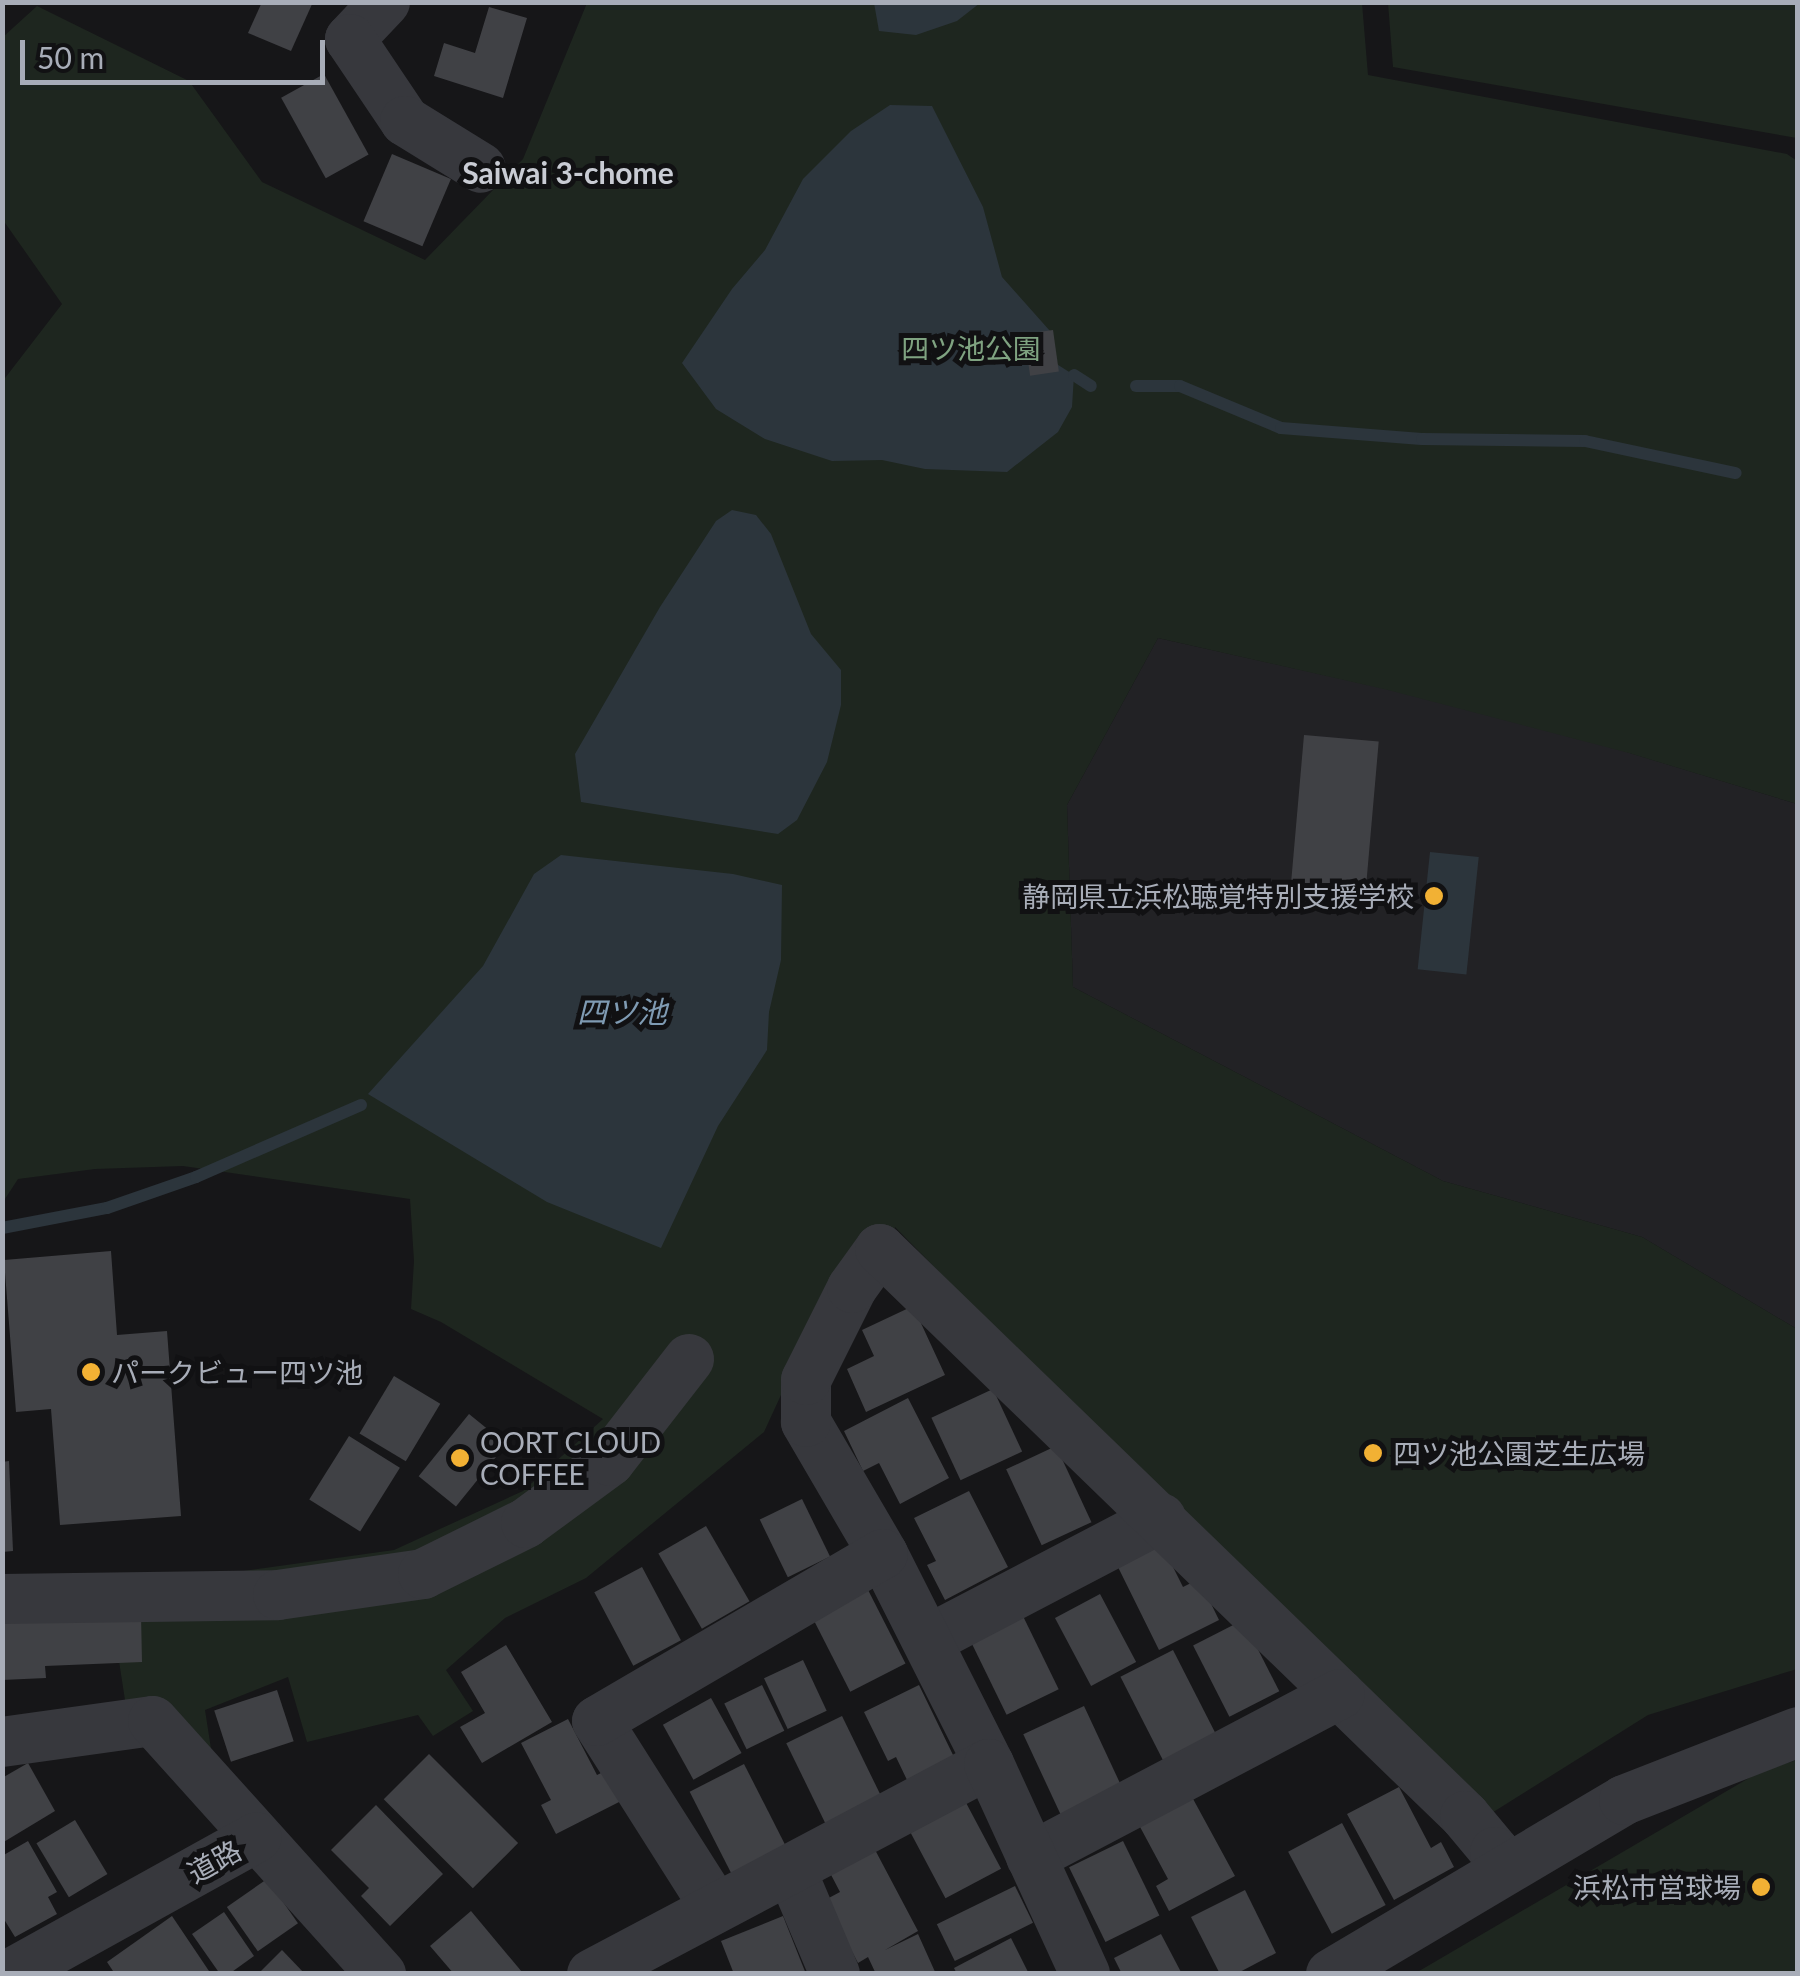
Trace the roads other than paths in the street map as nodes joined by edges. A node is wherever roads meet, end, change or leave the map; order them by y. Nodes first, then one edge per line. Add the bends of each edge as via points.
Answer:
1 (385, 2) edge
2 (481, 168) dead end
3 (689, 1359) dead end
4 (1161, 1518) junction
5 (883, 1554) junction
6 (2, 1600) edge
7 (928, 1640) junction
8 (1340, 1694) junction
9 (1798, 1732) edge
10 (2, 1742) edge
11 (989, 1764) junction
12 (258, 1837) junction
13 (1031, 1857) junction
14 (792, 1870) junction
15 (1500, 1871) junction
16 (715, 1907) junction
17 (10, 1974) edge
18 (381, 1974) edge
19 (592, 1974) edge
20 (834, 1974) edge
21 (1085, 1974) edge
22 (1331, 1974) edge

1 - 2 street via 350,38 404,121
3 - 6 street via 610,1461 526,1522 423,1574 278,1595
4 - 5 street via 880,1249 852,1288 806,1380 806,1422
4 - 7 street
4 - 8 street
5 - 7 street
5 - 16 street via 598,1721
7 - 11 street
8 - 13 street
8 - 15 street via 1465,1816 1495,1852
9 - 15 street via 1624,1800
10 - 12 street via 153,1721
11 - 13 street
11 - 14 street
12 - 17 street, 道路
12 - 18 street, 道路
13 - 21 street
14 - 16 street
14 - 20 street
15 - 22 street
16 - 19 street

